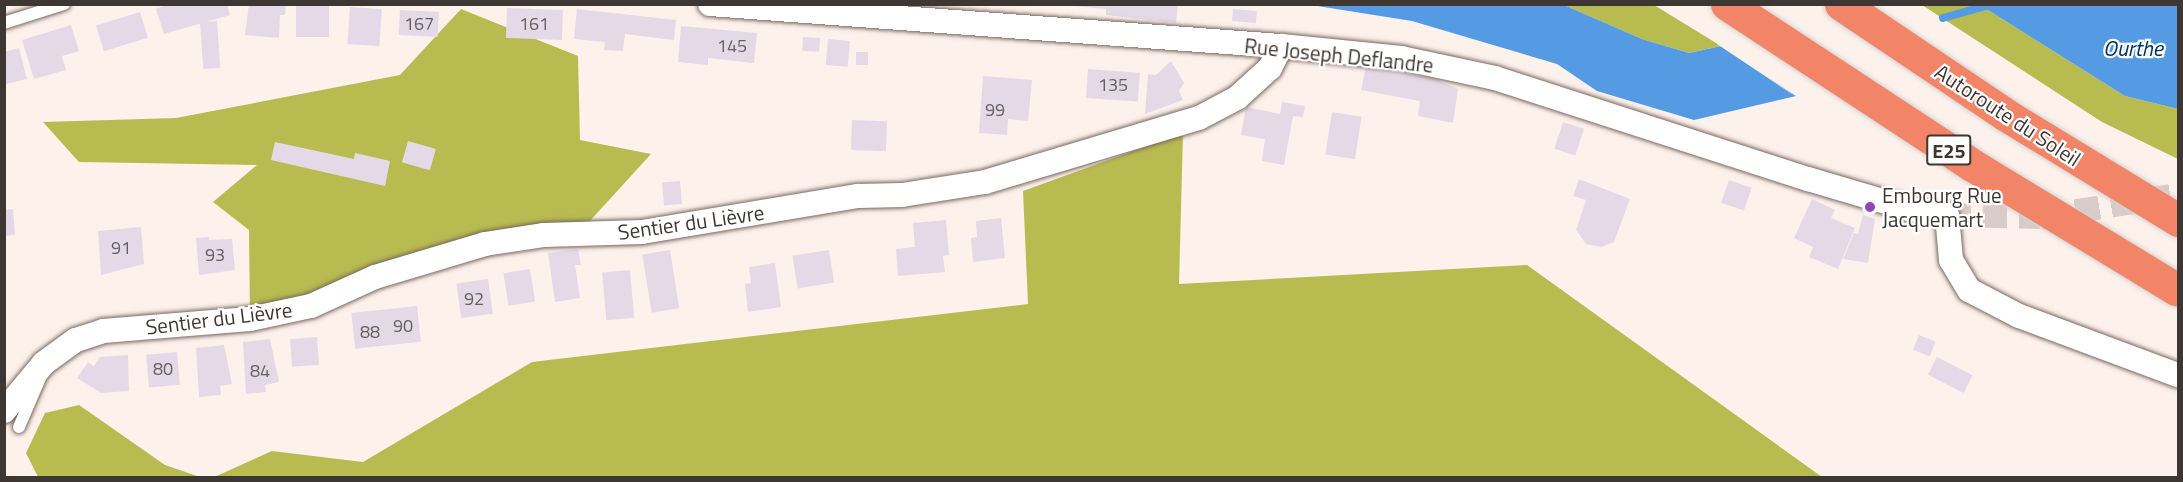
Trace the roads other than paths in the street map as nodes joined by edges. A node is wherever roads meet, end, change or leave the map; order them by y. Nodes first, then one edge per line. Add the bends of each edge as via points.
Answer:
1 (64, 4) edge
2 (710, 4) edge
3 (1727, 4) edge
4 (1841, 4) edge
5 (4, 23) edge
6 (1281, 46) junction
7 (2178, 220) edge
8 (2176, 289) dead end
9 (2178, 375) edge
10 (12, 419) edge

1 - 5 lane
2 - 6 street, Rue Joseph Deflandre
3 - 8 highway, E25, bridge via 1972,165
4 - 7 highway, Autoroute du Soleil, bridge via 2006,116
6 - 9 street, Rue Joseph Deflandre via 1401,58 1495,78 1819,182 1909,209 1947,214 1951,260 1969,290 2019,316
6 - 10 street, Sentier du Lièvre via 1270,68 1237,98 1199,118 985,182 902,195 858,196 642,232 544,235 485,244 375,277 311,306 250,319 103,331 76,340 44,363

